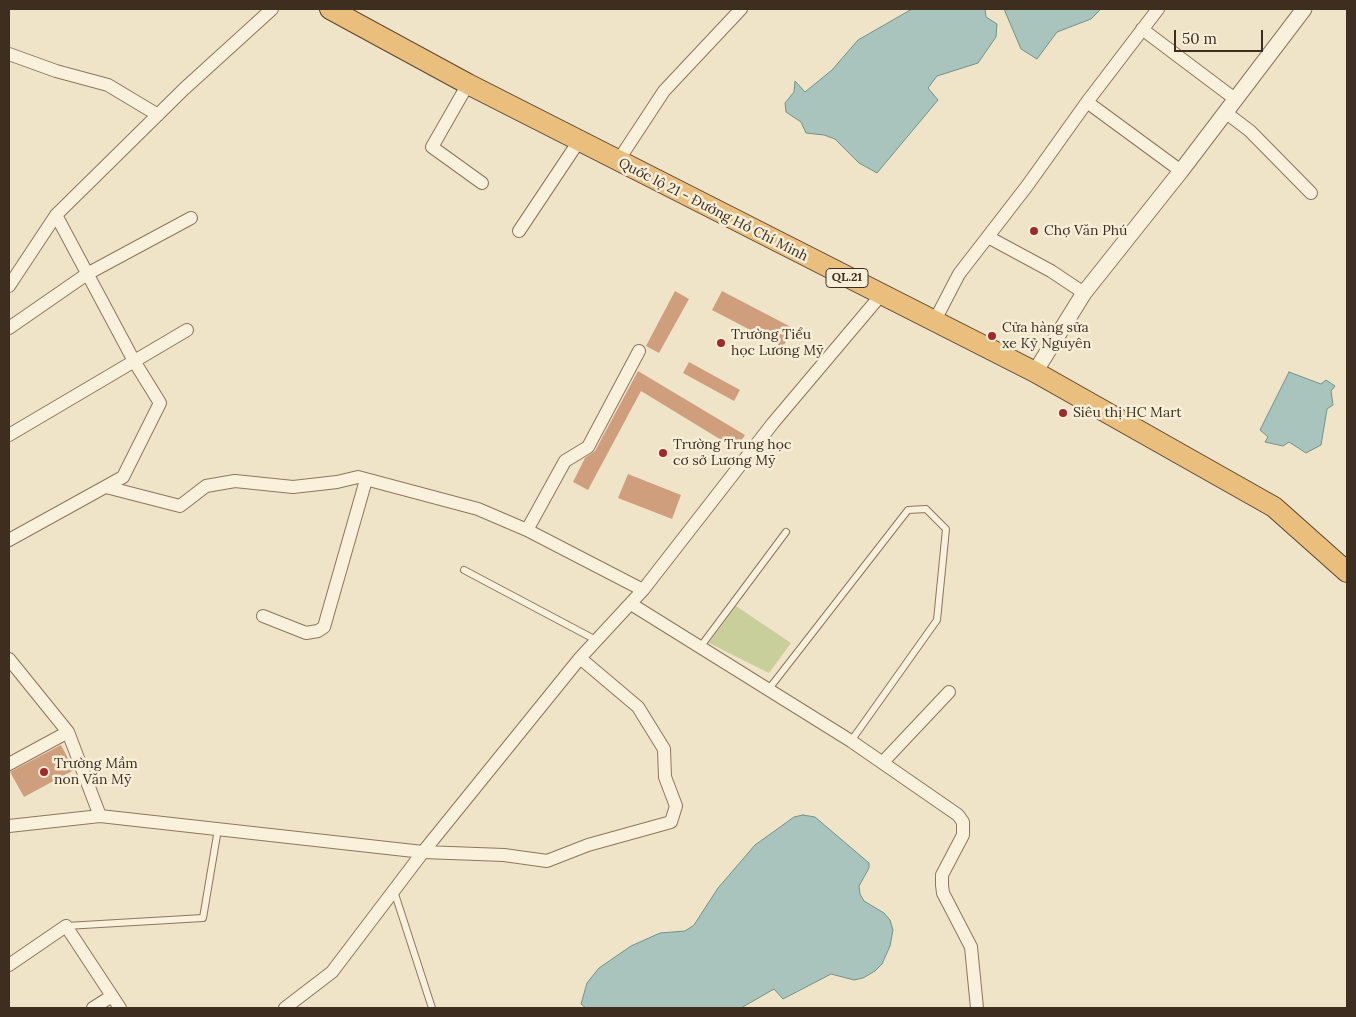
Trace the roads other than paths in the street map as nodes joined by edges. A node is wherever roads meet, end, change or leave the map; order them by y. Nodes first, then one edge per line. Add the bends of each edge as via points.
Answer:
1 (272, 9) edge
2 (330, 9) edge
3 (1158, 9) edge
4 (1304, 9) edge
5 (734, 11) edge
6 (1142, 29) junction
7 (9, 54) edge
8 (468, 84) junction
9 (1235, 99) junction
10 (1087, 102) junction
11 (1225, 112) junction
12 (158, 115) junction
13 (579, 141) junction
14 (618, 161) junction
15 (1181, 171) junction
16 (482, 183) dead end
17 (1310, 193) dead end
18 (56, 215) junction
19 (191, 218) dead end
20 (519, 231) dead end
21 (988, 237) junction
22 (87, 274) junction
23 (9, 286) edge
24 (1084, 293) junction
25 (881, 295) junction
26 (934, 322) junction
27 (9, 328) edge
28 (187, 330) dead end
29 (639, 351) dead end
30 (134, 361) junction
31 (1034, 372) junction
32 (9, 434) edge
33 (366, 480) junction
34 (106, 487) junction
35 (527, 530) junction
36 (786, 532) dead end
37 (9, 540) edge
38 (464, 570) dead end
39 (1347, 572) edge
40 (643, 590) junction
41 (631, 604) junction
42 (262, 616) dead end
43 (598, 641) junction
44 (701, 646) junction
45 (580, 658) junction
46 (9, 659) edge
47 (768, 691) junction
48 (949, 692) dead end
49 (68, 732) junction
50 (851, 741) junction
51 (883, 762) junction
52 (9, 764) edge
53 (100, 816) junction
54 (9, 826) edge
55 (218, 829) junction
56 (423, 852) junction
57 (394, 891) junction
58 (66, 926) junction
59 (9, 965) edge
60 (112, 996) junction
61 (93, 1008) edge
62 (120, 1008) edge
63 (288, 1008) edge
64 (432, 1008) edge
65 (977, 1008) edge

1 - 12 street
2 - 8 highway, Quốc lộ 21 - Đường Hồ Chí Minh / QL.21
3 - 6 street
4 - 9 street
5 - 14 street via 664,90
6 - 9 street
6 - 10 street
7 - 12 street via 108,85
8 - 13 highway, Quốc lộ 21 - Đường Hồ Chí Minh / QL.21
8 - 16 street via 432,147
9 - 11 street
10 - 15 street
10 - 21 street
11 - 15 street
11 - 17 street via 1257,137
12 - 18 street
13 - 14 highway, Quốc lộ 21 - Đường Hồ Chí Minh / QL.21
13 - 20 street
14 - 25 highway, Quốc lộ 21 - Đường Hồ Chí Minh / QL.21
15 - 24 street
18 - 22 street
18 - 23 street
19 - 22 street
21 - 24 street
21 - 26 street via 959,274
22 - 27 street
22 - 30 street
24 - 31 street
25 - 26 highway, Quốc lộ 21 - Đường Hồ Chí Minh / QL.21
25 - 40 street via 773,423
26 - 31 highway, Quốc lộ 21 - Đường Hồ Chí Minh / QL.21
28 - 30 street
29 - 35 street via 588,447 565,461
30 - 32 street
30 - 34 street via 160,403 123,477
31 - 39 highway, Quốc lộ 21 - Đường Hồ Chí Minh / QL.21 via 1274,508
33 - 34 street via 358,476 293,487 235,481 206,486 180,506
33 - 35 street via 478,509
33 - 42 street via 324,627 306,633
34 - 37 street
35 - 40 street
36 - 44 lane
38 - 43 lane
40 - 41 street
41 - 43 street
41 - 44 street
43 - 45 street
44 - 47 street
45 - 56 street
45 - 56 street via 638,707 664,748 665,777 676,806 671,822 588,844 547,861 504,855
46 - 49 street
47 - 50 street
47 - 50 lane via 908,510 926,509 946,528 938,620
48 - 51 street
49 - 52 street
49 - 53 street
50 - 51 street
51 - 65 street via 963,822 963,835 942,875 942,885 943,893 972,947
53 - 54 street
53 - 55 street
55 - 56 street
55 - 58 lane via 202,918
56 - 57 street
57 - 63 street via 332,972
57 - 64 lane
58 - 59 street
58 - 60 street
60 - 61 street
60 - 62 street

